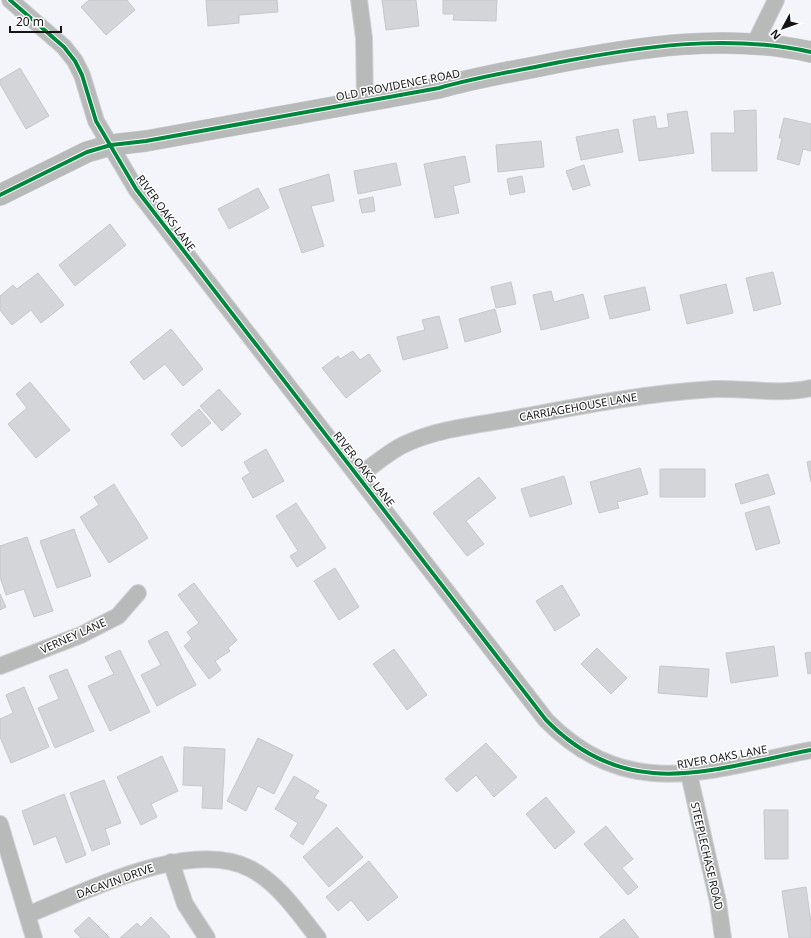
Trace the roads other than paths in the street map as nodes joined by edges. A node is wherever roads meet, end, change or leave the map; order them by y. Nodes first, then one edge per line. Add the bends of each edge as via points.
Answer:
1 (10, 0) edge
2 (359, 0) edge
3 (776, 0) edge
4 (755, 44) junction
5 (811, 52) edge
6 (365, 102) junction
7 (111, 145) junction
8 (0, 195) edge
9 (811, 388) edge
10 (358, 476) junction
11 (138, 593) dead end
12 (0, 666) edge
13 (811, 750) edge
14 (689, 774) junction
15 (0, 824) edge
16 (171, 862) junction
17 (27, 915) junction
18 (34, 938) edge
19 (207, 938) edge
20 (318, 938) edge
21 (723, 938) edge

1 - 7 street, RIVER OAKS LANE via 64,47 75,61 96,121
2 - 6 street via 364,38
3 - 4 street
4 - 5 street, OLD PROVIDENCE ROAD
4 - 6 street, OLD PROVIDENCE ROAD via 696,43 590,57
6 - 7 street, OLD PROVIDENCE ROAD
7 - 8 street, OLD PROVIDENCE ROAD via 87,152
7 - 10 street, RIVER OAKS LANE via 136,189
9 - 10 street, CARRIAGEHOUSE LANE via 716,389 665,393 482,424 428,436 403,445
10 - 14 street, RIVER OAKS LANE via 546,720 564,738 591,756 625,769 667,775
11 - 12 street, VERNEY LANE via 118,616 81,635
13 - 14 street, RIVER OAKS LANE
14 - 21 street, STEEPLECHASE ROAD via 718,902
15 - 17 street
16 - 17 street, DACAVIN DRIVE via 141,870
16 - 19 street via 185,904
16 - 20 street, DACAVIN DRIVE via 222,859 250,869 276,888
17 - 18 street

